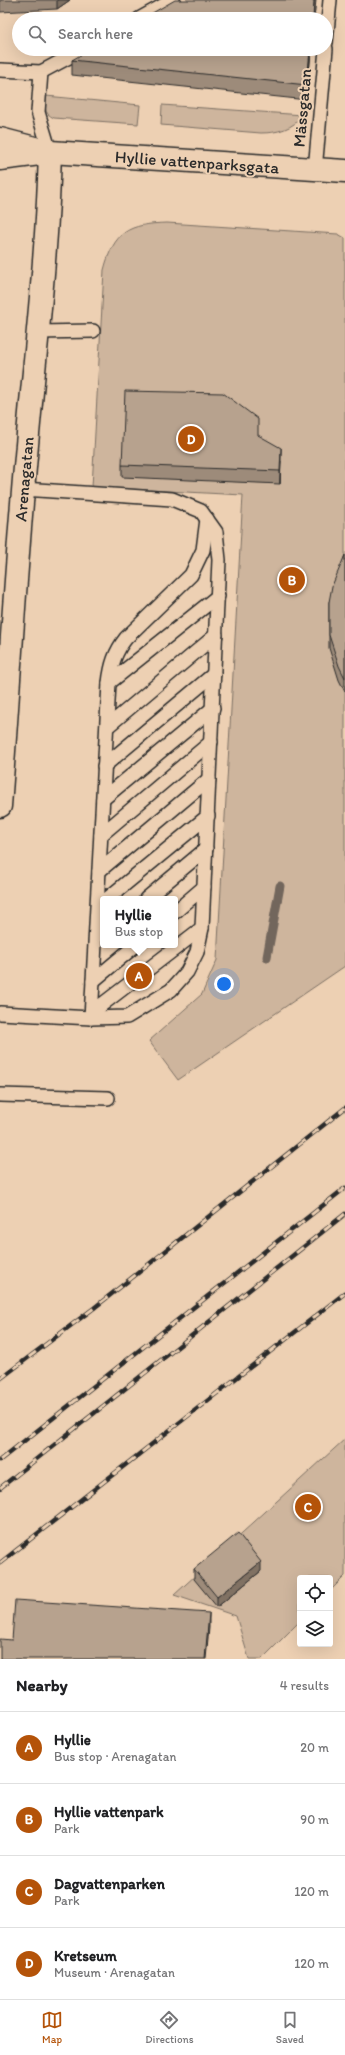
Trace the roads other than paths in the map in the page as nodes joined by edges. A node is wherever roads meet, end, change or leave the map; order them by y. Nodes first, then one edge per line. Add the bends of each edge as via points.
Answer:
1 (173, 0) edge
2 (330, 0) edge
3 (152, 12) edge
4 (329, 12) edge
5 (71, 56) edge
6 (325, 56) edge
7 (0, 70) edge
8 (41, 72) junction
9 (0, 139) edge
10 (50, 152) junction
11 (0, 159) edge
12 (315, 170) junction
13 (345, 171) edge
14 (92, 331) dead end
15 (39, 332) junction
16 (23, 489) junction
17 (207, 519) junction
18 (218, 596) junction
19 (216, 635) junction
20 (214, 674) junction
21 (109, 683) junction
22 (213, 708) junction
23 (106, 727) junction
24 (211, 742) junction
25 (104, 766) junction
26 (209, 779) junction
27 (103, 799) junction
28 (0, 806) edge
29 (208, 816) junction
30 (101, 836) junction
31 (206, 849) junction
32 (99, 871) junction
33 (204, 887) junction
34 (111, 896) edge
35 (150, 896) edge
36 (100, 905) edge
37 (178, 909) edge
38 (202, 928) junction
39 (99, 938) edge
40 (178, 947) edge
41 (132, 948) edge
42 (177, 948) edge
43 (92, 982) junction
44 (0, 1013) edge
45 (91, 1016) junction
46 (0, 1095) edge
47 (108, 1098) dead end

1 - 3 lane
2 - 4 lane
5 - 8 lane
6 - 12 lane, Mässgatan
7 - 8 lane
8 - 10 lane via 38,112
9 - 10 street, Hyllie vattenparksgata
10 - 11 street, Hyllie vattenparksgata
10 - 12 street, Hyllie vattenparksgata
10 - 15 street, Arenagatan
12 - 13 street, Hyllie vattenparksgata
14 - 15 lane
15 - 16 street, Arenagatan
16 - 17 lane via 172,499 201,511
16 - 28 street, Arenagatan
17 - 18 lane via 216,532 219,560
17 - 21 lane via 203,550 191,576 126,638 112,662
18 - 19 lane
18 - 21 lane
19 - 20 lane
19 - 23 lane
20 - 22 lane
20 - 25 lane
21 - 23 lane
22 - 24 lane
22 - 27 lane
23 - 25 lane
24 - 26 lane
24 - 30 lane
25 - 27 lane
26 - 29 lane
26 - 32 lane
27 - 30 lane
29 - 31 lane
29 - 34 lane
30 - 32 lane
31 - 33 lane
31 - 35 lane
32 - 36 lane
33 - 37 lane
33 - 38 lane
36 - 39 lane
38 - 40 lane
38 - 45 lane via 197,952 187,972 171,990 127,1018
39 - 43 lane
41 - 43 lane
42 - 45 lane
43 - 45 lane
44 - 45 lane
46 - 47 lane

